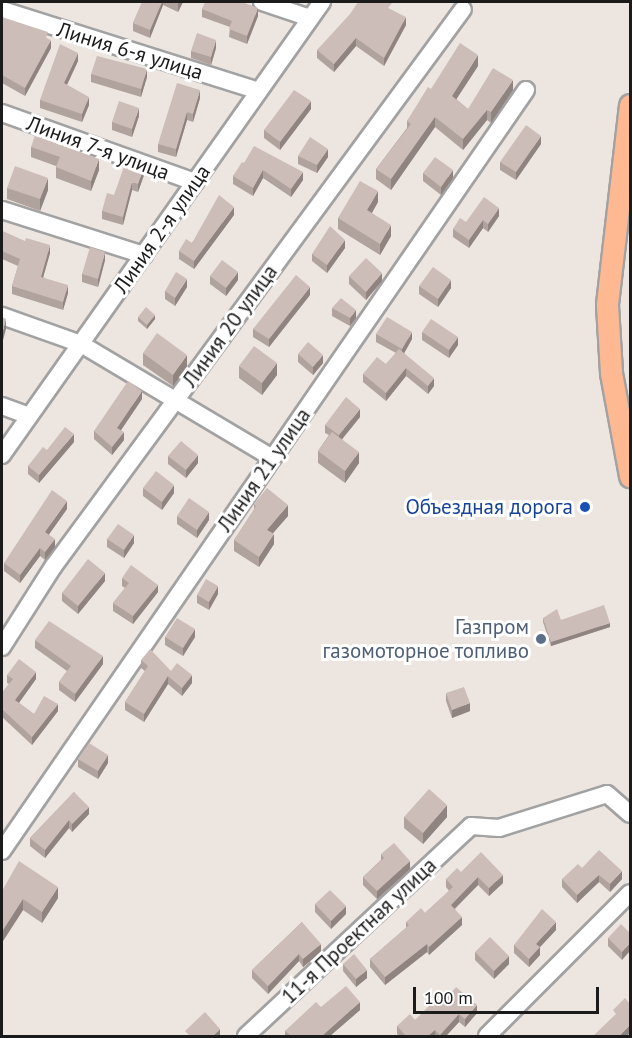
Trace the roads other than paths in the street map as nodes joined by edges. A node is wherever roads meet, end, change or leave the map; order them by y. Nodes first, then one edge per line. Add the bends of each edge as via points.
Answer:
1 (262, 2) edge
2 (322, 2) edge
3 (463, 9) dead end
4 (2, 10) edge
5 (310, 18) junction
6 (526, 90) dead end
7 (259, 91) junction
8 (630, 105) edge
9 (2, 114) edge
10 (195, 182) junction
11 (2, 210) edge
12 (144, 255) junction
13 (2, 316) edge
14 (81, 344) junction
15 (176, 399) junction
16 (2, 406) edge
17 (29, 416) junction
18 (2, 455) edge
19 (272, 458) junction
20 (630, 476) edge
21 (2, 647) edge
22 (630, 814) edge
23 (2, 851) edge
24 (630, 893) edge
25 (246, 1036) edge
26 (487, 1036) edge

1 - 5 street
2 - 5 street, Линия 2-я улица
3 - 15 street, Линия 20 улица
4 - 7 street, Линия 6-я улица
5 - 7 street, Линия 2-я улица
6 - 19 street, Линия 21 улица
7 - 10 street, Линия 2-я улица
8 - 20 main road via 607,305 611,373
9 - 10 street, Линия 7-я улица
10 - 12 street, Линия 2-я улица
11 - 12 street
12 - 14 street, Линия 2-я улица
13 - 14 street
14 - 15 street
14 - 17 street, Линия 2-я улица
15 - 19 street
15 - 21 street, Линия 20 улица via 53,567
16 - 17 street
17 - 18 street, Линия 2-я улица
19 - 23 street, Линия 21 улица
22 - 25 street, 11-я Проектная улица via 607,794 499,828 471,826
24 - 26 street

